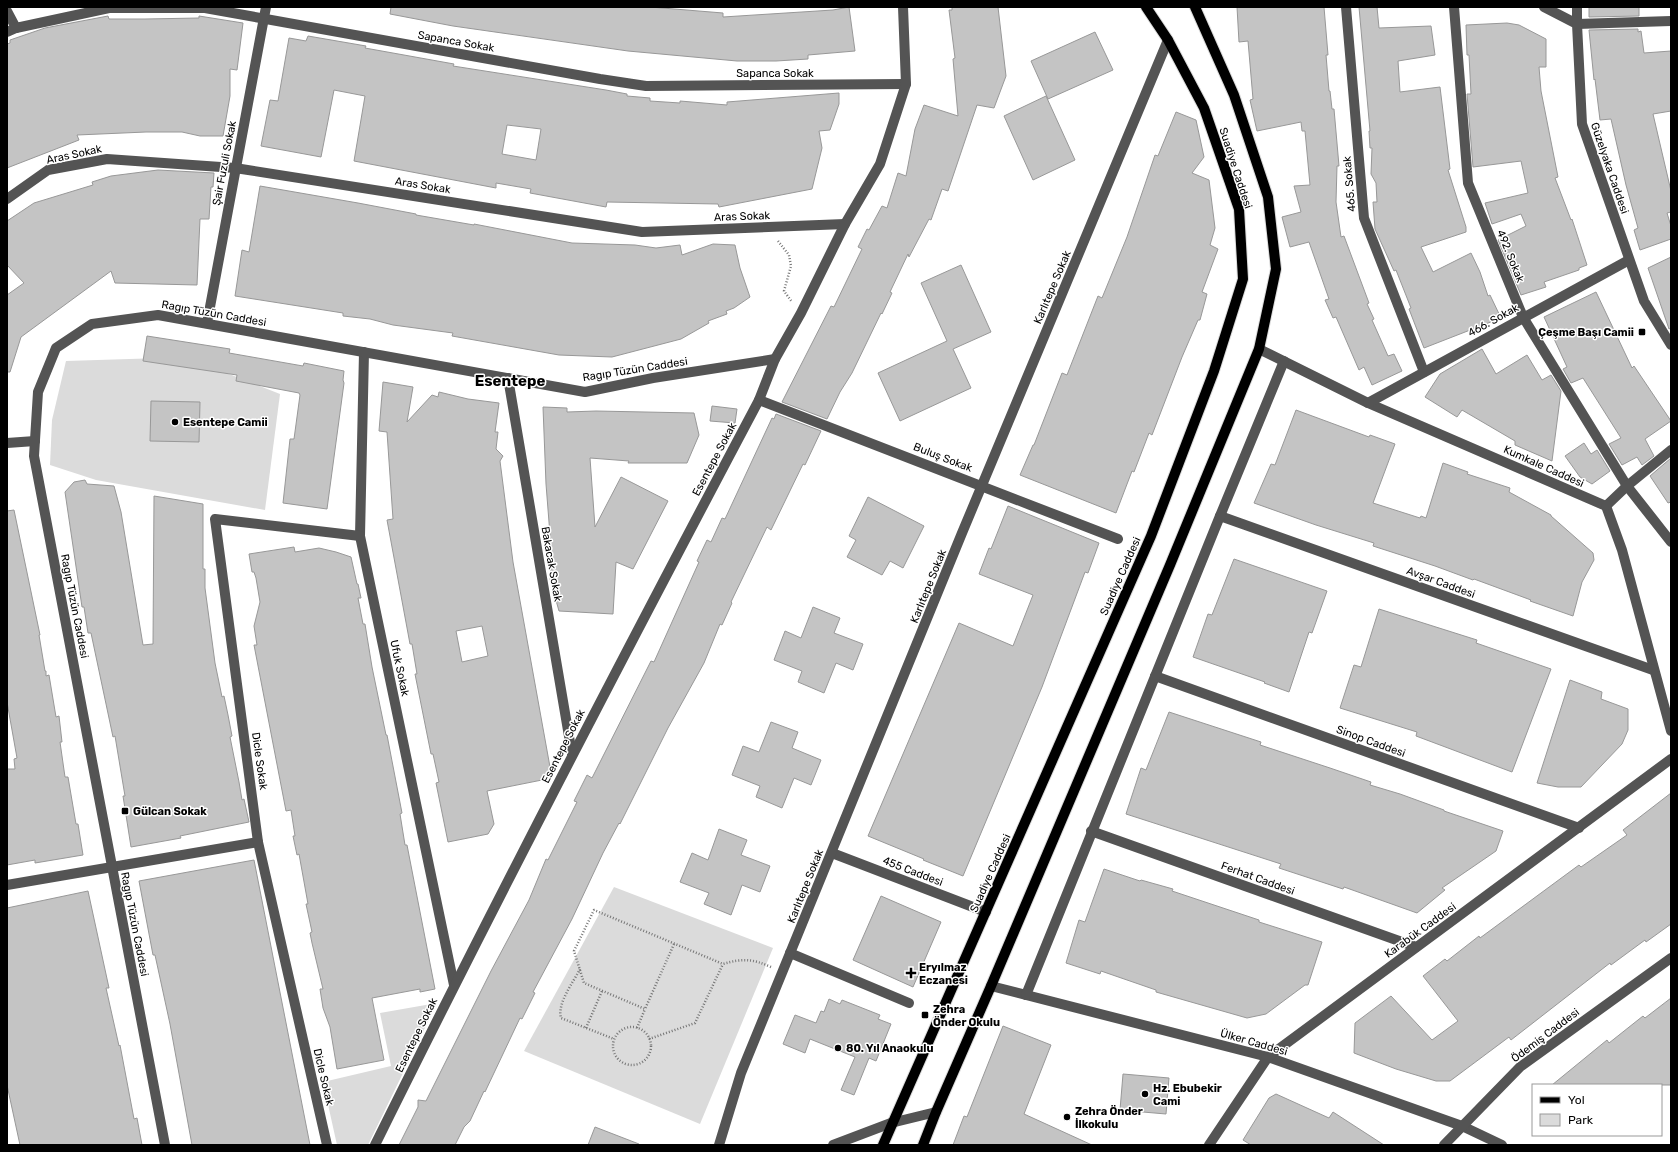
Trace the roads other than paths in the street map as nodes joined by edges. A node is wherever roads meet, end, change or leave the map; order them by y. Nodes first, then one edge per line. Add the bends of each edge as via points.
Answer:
1 (266, 7) edge
2 (903, 7) edge
3 (1146, 7) edge
4 (1195, 7) edge
5 (1346, 7) edge
6 (1454, 7) edge
7 (1544, 7) edge
8 (1576, 7) edge
9 (7, 11) edge
10 (264, 19) junction
11 (1671, 21) edge
12 (1577, 24) junction
13 (11, 30) edge
14 (1168, 40) junction
15 (906, 84) junction
16 (235, 168) junction
17 (7, 199) edge
18 (845, 224) junction
19 (1629, 260) junction
20 (1523, 317) junction
21 (207, 323) junction
22 (1671, 346) edge
23 (1259, 348) junction
24 (364, 352) junction
25 (775, 359) junction
26 (1284, 361) junction
27 (1424, 372) junction
28 (508, 378) junction
29 (759, 400) junction
30 (1368, 403) junction
31 (35, 441) junction
32 (7, 443) edge
33 (1671, 450) edge
34 (982, 485) junction
35 (1627, 486) junction
36 (1606, 506) junction
37 (1220, 516) junction
38 (360, 536) junction
39 (1118, 538) dead end
40 (1671, 542) edge
41 (1653, 670) junction
42 (1155, 676) junction
43 (1671, 731) edge
44 (572, 754) junction
45 (1671, 759) edge
46 (1579, 828) junction
47 (1091, 832) junction
48 (258, 842) junction
49 (832, 853) junction
50 (112, 866) junction
51 (7, 885) edge
52 (986, 912) junction
53 (1416, 947) junction
54 (790, 953) junction
55 (1671, 958) edge
56 (454, 985) junction
57 (992, 986) junction
58 (1026, 995) junction
59 (909, 1003) dead end
60 (1268, 1057) junction
61 (936, 1112) junction
62 (891, 1123) junction
63 (1462, 1126) junction
64 (165, 1145) edge
65 (327, 1145) edge
66 (375, 1145) edge
67 (719, 1145) edge
68 (833, 1145) edge
69 (883, 1145) edge
70 (924, 1145) edge
71 (1209, 1145) edge
72 (1444, 1145) edge
73 (1502, 1145) edge

1 - 10 street, Şair Fuzuli Sokak
2 - 15 street
3 - 14 main road, Suadiye Caddesi
4 - 23 main road, Suadiye Caddesi via 1234,95 1268,197 1276,269
5 - 27 street, 465. Sokak via 1364,218
6 - 20 street, 492. Sokak via 1468,183
7 - 12 street
8 - 12 street, Güzelyaka Caddesi
9 - 13 street
10 - 13 street, Sapanca Sokak via 205,8 109,8
10 - 15 street, Sapanca Sokak via 646,86
10 - 16 street, Şair Fuzuli Sokak
11 - 12 street
12 - 19 street, Güzelyaka Caddesi via 1582,124
14 - 34 street, Karlıtepe Sokak
14 - 52 main road, Suadiye Caddesi via 1204,108 1239,209 1243,279 1214,371 1151,536
15 - 18 street via 880,164
16 - 17 street, Aras Sokak via 108,159 48,170
16 - 18 street, Aras Sokak via 642,232
16 - 21 street, Şair Fuzuli Sokak
18 - 25 street
19 - 20 street, 466. Sokak
19 - 22 street, Güzelyaka Caddesi via 1644,301
20 - 27 street, 466. Sokak
20 - 35 street, 492. Sokak
21 - 24 street, Ragıp Tüzün Caddesi
21 - 31 street, Ragıp Tüzün Caddesi via 158,315 92,324 56,348 38,392
23 - 26 street, Kumkale Caddesi
23 - 57 main road, Suadiye Caddesi
24 - 28 street, Ragıp Tüzün Caddesi
24 - 38 street, Ufuk Sokak
25 - 28 street, Ragıp Tüzün Caddesi via 653,378 586,392
25 - 29 street, Esentepe Sokak
26 - 30 street, Kumkale Caddesi
26 - 37 street
27 - 30 street, 466. Sokak
28 - 44 street, Bakacak Sokak
29 - 34 street, Buluş Sokak
29 - 44 street, Esentepe Sokak
30 - 36 street, Kumkale Caddesi
31 - 32 street
31 - 50 street, Ragıp Tüzün Caddesi via 34,456
33 - 35 street
34 - 39 street, Buluş Sokak
34 - 49 street, Karlıtepe Sokak
35 - 36 street
35 - 40 street, 492. Sokak
36 - 41 street via 1622,550
37 - 41 street, Avşar Caddesi
37 - 42 street
38 - 48 street, Dicle Sokak via 215,519
38 - 56 street, Ufuk Sokak
41 - 43 street
42 - 46 street, Sinop Caddesi
42 - 47 street
44 - 56 street, Esentepe Sokak
45 - 46 street, Karabük Caddesi
46 - 53 street, Karabük Caddesi
47 - 53 street, Ferhat Caddesi
47 - 58 street
48 - 50 street
48 - 65 street, Dicle Sokak
49 - 52 street, 455 Caddesi
49 - 54 street, Karlıtepe Sokak
50 - 51 street
50 - 64 street, Ragıp Tüzün Caddesi
52 - 62 main road, Suadiye Caddesi
53 - 60 street, Karabük Caddesi
54 - 59 street
54 - 67 street, Karlıtepe Sokak via 742,1073
55 - 63 street, Ödemiş Caddesi via 1520,1067
56 - 66 street, Esentepe Sokak
57 - 58 street, Ülker Caddesi
57 - 61 main road, Suadiye Caddesi
58 - 60 street, Ülker Caddesi
60 - 63 street, Ülker Caddesi
60 - 71 street, Karabük Caddesi
61 - 62 street
61 - 70 main road, Suadiye Caddesi
62 - 68 street
62 - 69 main road, Suadiye Caddesi
63 - 72 street, Ödemiş Caddesi
63 - 73 street, Ülker Caddesi

